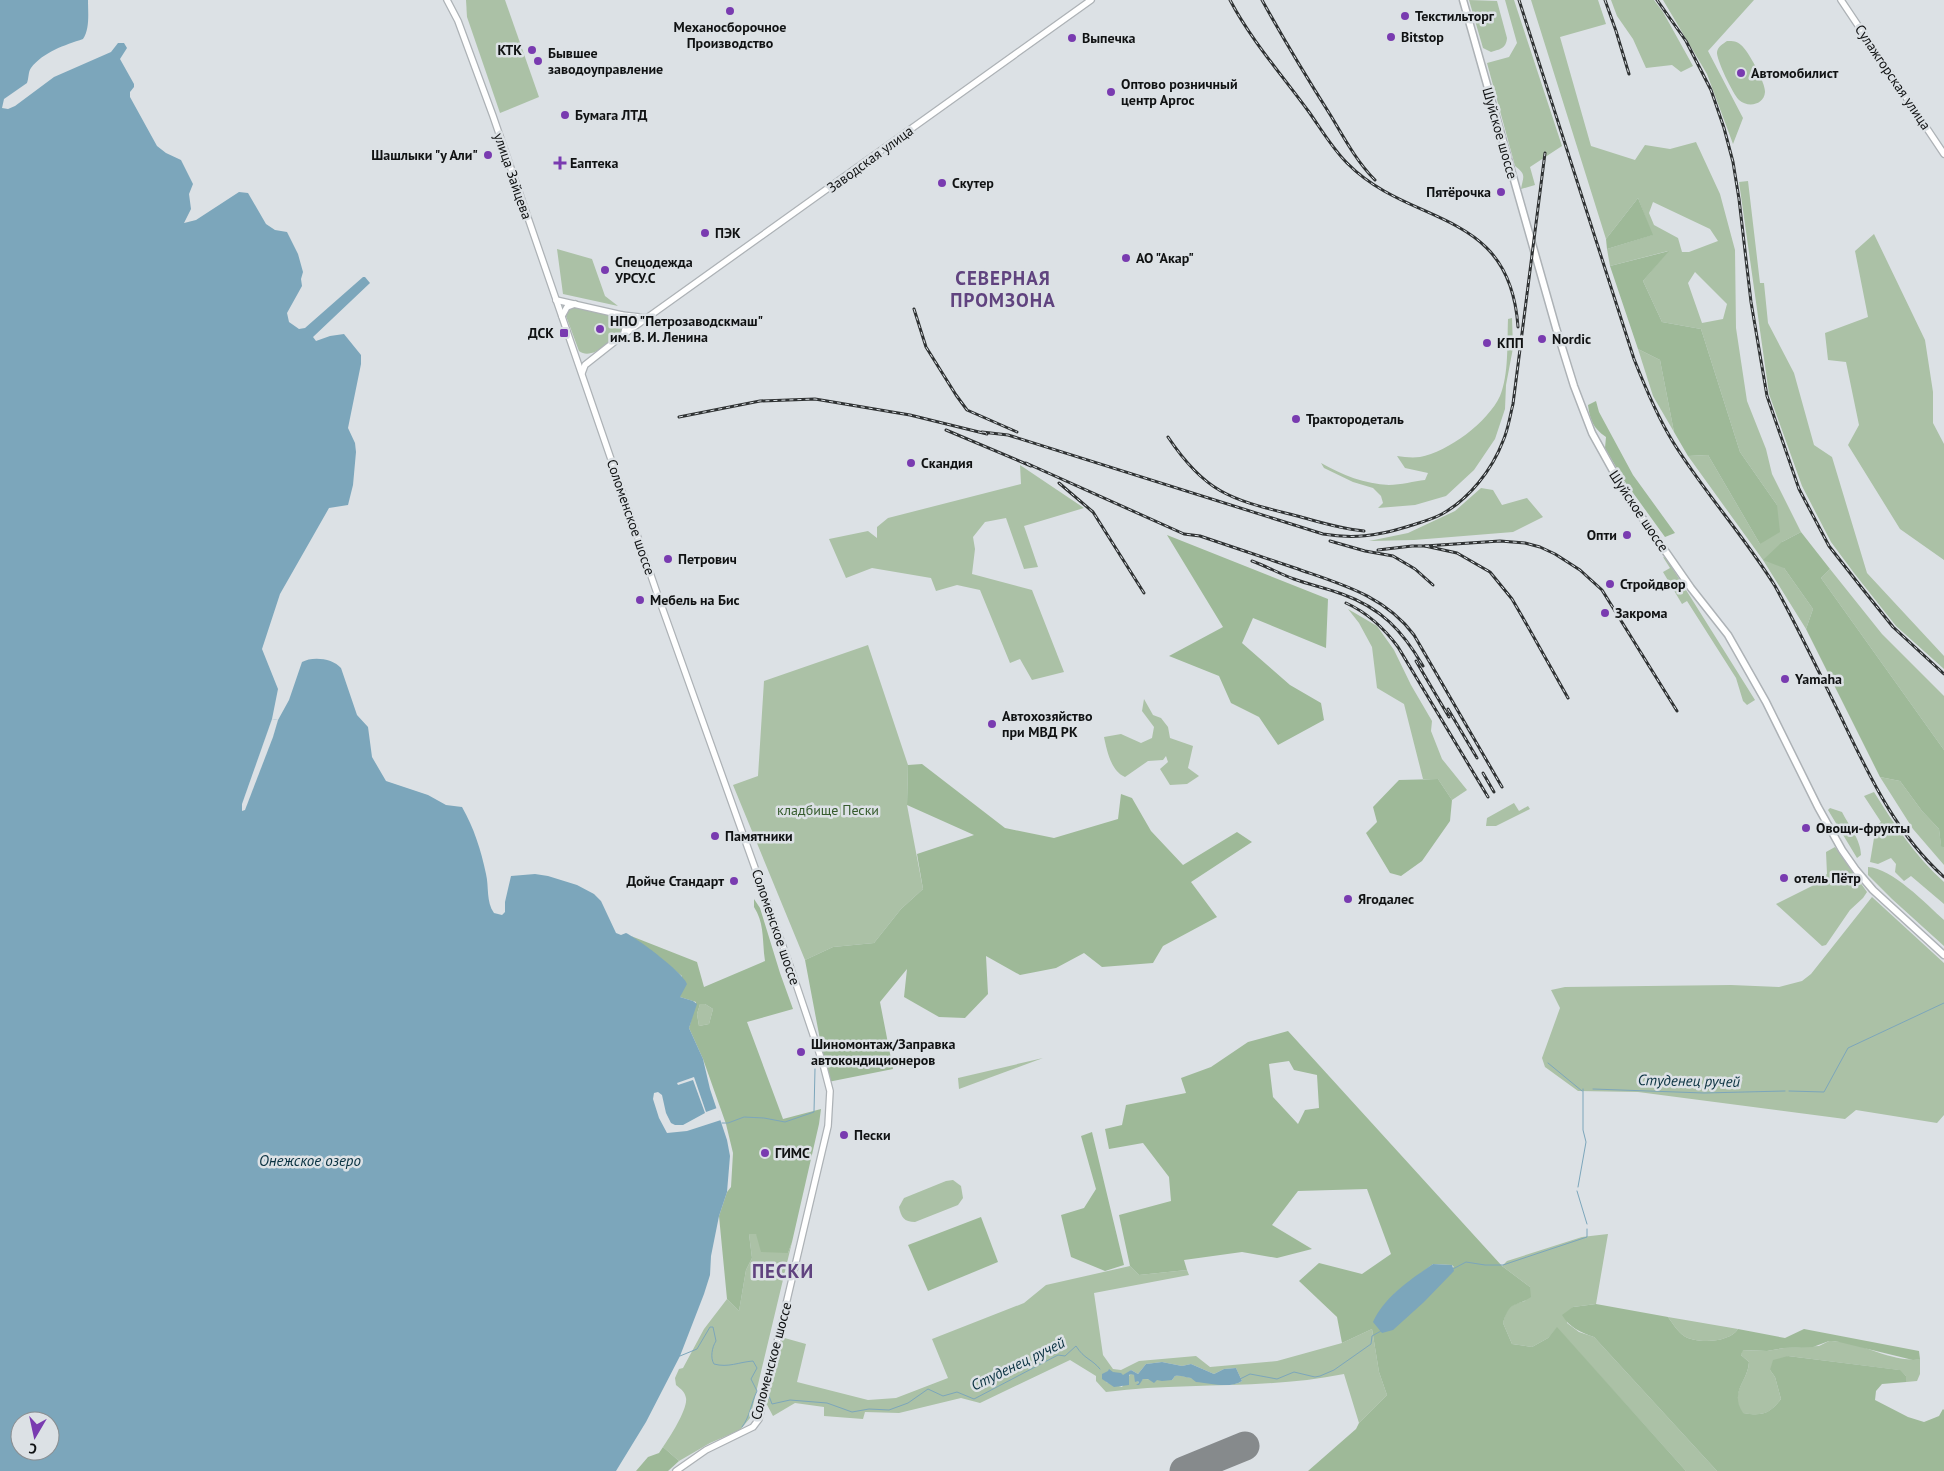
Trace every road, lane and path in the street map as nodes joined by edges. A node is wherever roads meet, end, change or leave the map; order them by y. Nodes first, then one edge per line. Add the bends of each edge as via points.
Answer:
1 (447, 0) edge
2 (1091, 0) edge
3 (1463, 0) edge
4 (1841, 0) edge
5 (1944, 154) edge
6 (556, 300) junction
7 (575, 304) junction
8 (622, 315) junction
9 (562, 316) junction
10 (648, 318) junction
11 (623, 335) junction
12 (575, 353) junction
13 (590, 360) junction
14 (582, 374) junction
15 (1944, 955) edge
16 (676, 1471) edge

1 - 6 main road, улица Зайцева via 493,116
2 - 10 main road, Заводская улица
3 - 15 main road, Шуйское шоссе via 1556,328 1592,433 1627,496 1728,635 1842,850 1873,890
4 - 5 main road, Сулажгорская улица
6 - 7 main road
6 - 9 main road, улица Зайцева
7 - 8 main road
7 - 9 main road via 567,307
8 - 10 main road
8 - 11 main road via 626,328
9 - 12 main road, улица Зайцева
10 - 11 main road, Заводская улица
11 - 13 main road, Заводская улица
12 - 13 main road via 579,358
12 - 14 main road, Соломенское шоссе
13 - 14 main road
14 - 16 main road, Соломенское шоссе via 791,969 830,1091 828,1126 759,1419 753,1427 706,1450

